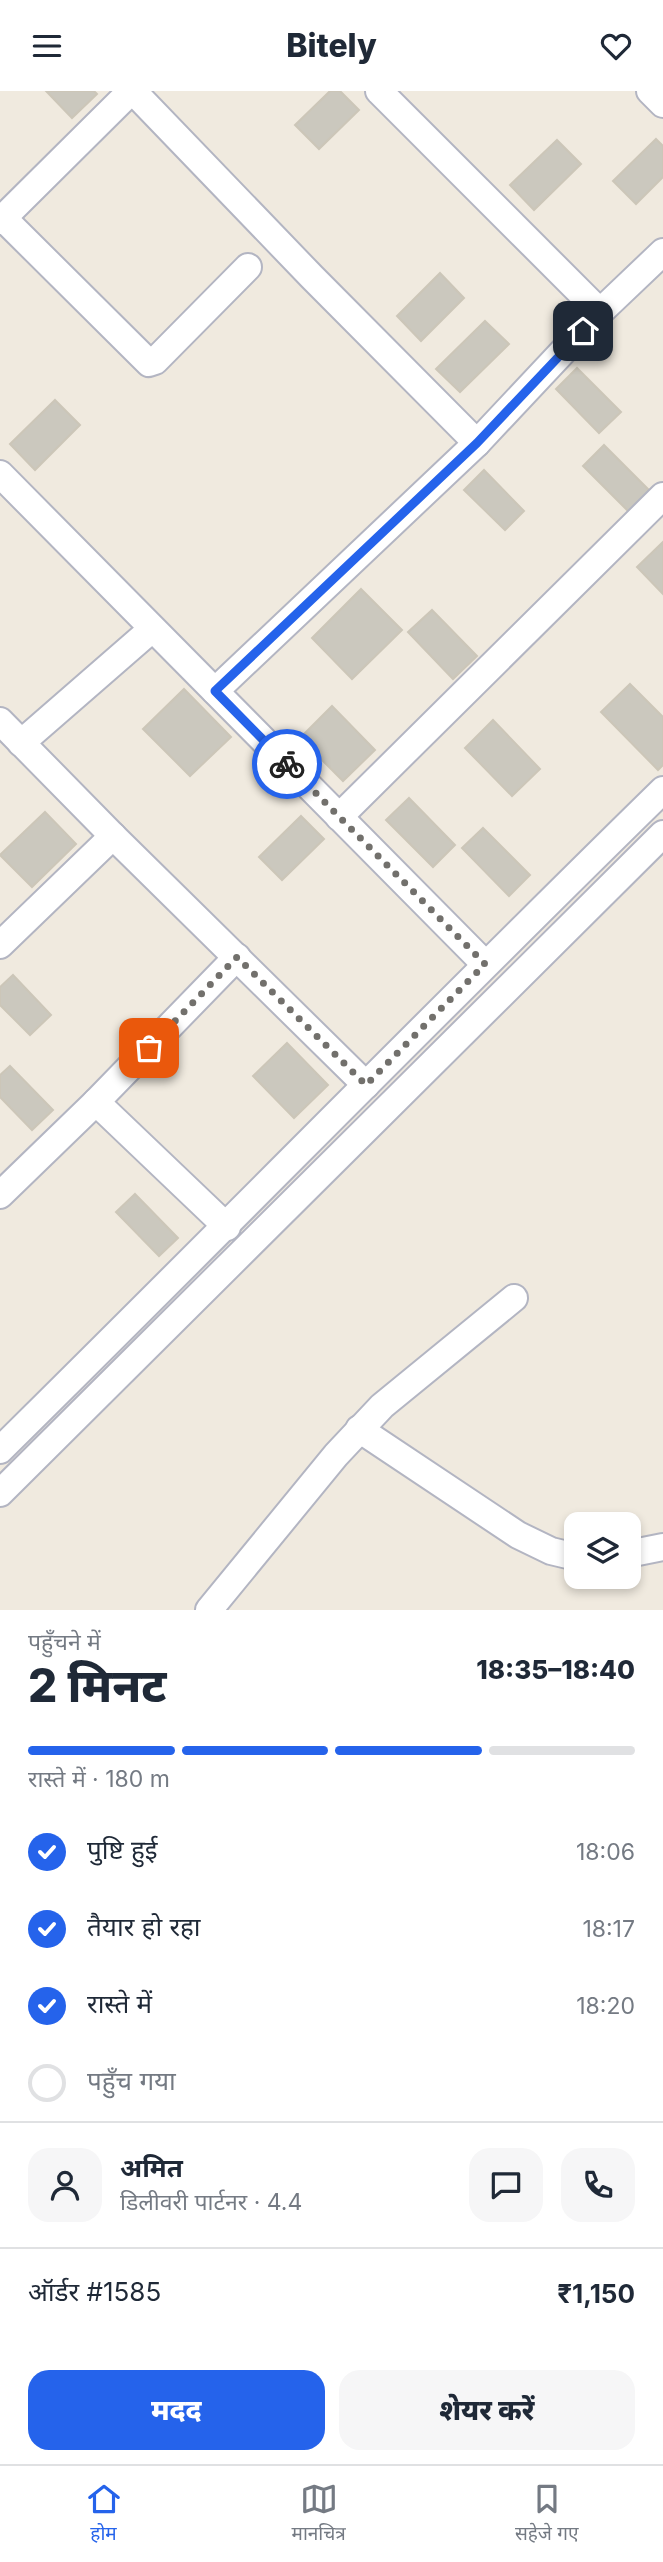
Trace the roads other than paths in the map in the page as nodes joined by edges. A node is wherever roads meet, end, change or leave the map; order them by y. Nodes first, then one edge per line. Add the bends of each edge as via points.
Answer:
1 (132, 91) edge
2 (379, 91) edge
3 (650, 91) edge
4 (663, 104) edge
5 (1, 220) edge
6 (663, 252) edge
7 (248, 267) dead end
8 (600, 312) junction
9 (477, 443) junction
10 (0, 474) edge
11 (663, 496) edge
12 (152, 629) junction
13 (215, 691) junction
14 (0, 721) edge
15 (21, 743) junction
16 (663, 790) edge
17 (339, 817) junction
18 (663, 834) edge
19 (113, 836) junction
20 (0, 945) edge
21 (237, 957) junction
22 (485, 964) junction
23 (366, 1085) junction
24 (96, 1103) junction
25 (0, 1195) edge
26 (227, 1227) junction
27 (514, 1298) dead end
28 (359, 1429) junction
29 (0, 1450) edge
30 (0, 1493) edge
31 (663, 1547) edge
32 (641, 1551) edge
33 (564, 1554) edge
34 (209, 1610) edge

1 - 5 street
1 - 9 street
2 - 8 street
3 - 4 street
5 - 7 street via 149,363
6 - 8 street
8 - 9 street
9 - 13 street
10 - 12 street
11 - 17 street
12 - 13 street
12 - 15 street
13 - 17 street
14 - 15 street
15 - 19 street
16 - 22 street
17 - 22 street
18 - 30 street
19 - 20 street
19 - 21 street
21 - 23 street
21 - 24 street
22 - 23 street
23 - 26 street
24 - 25 street
24 - 26 street
26 - 29 street
27 - 28 street via 414,1377
28 - 33 street via 518,1535
28 - 34 street
31 - 32 street

